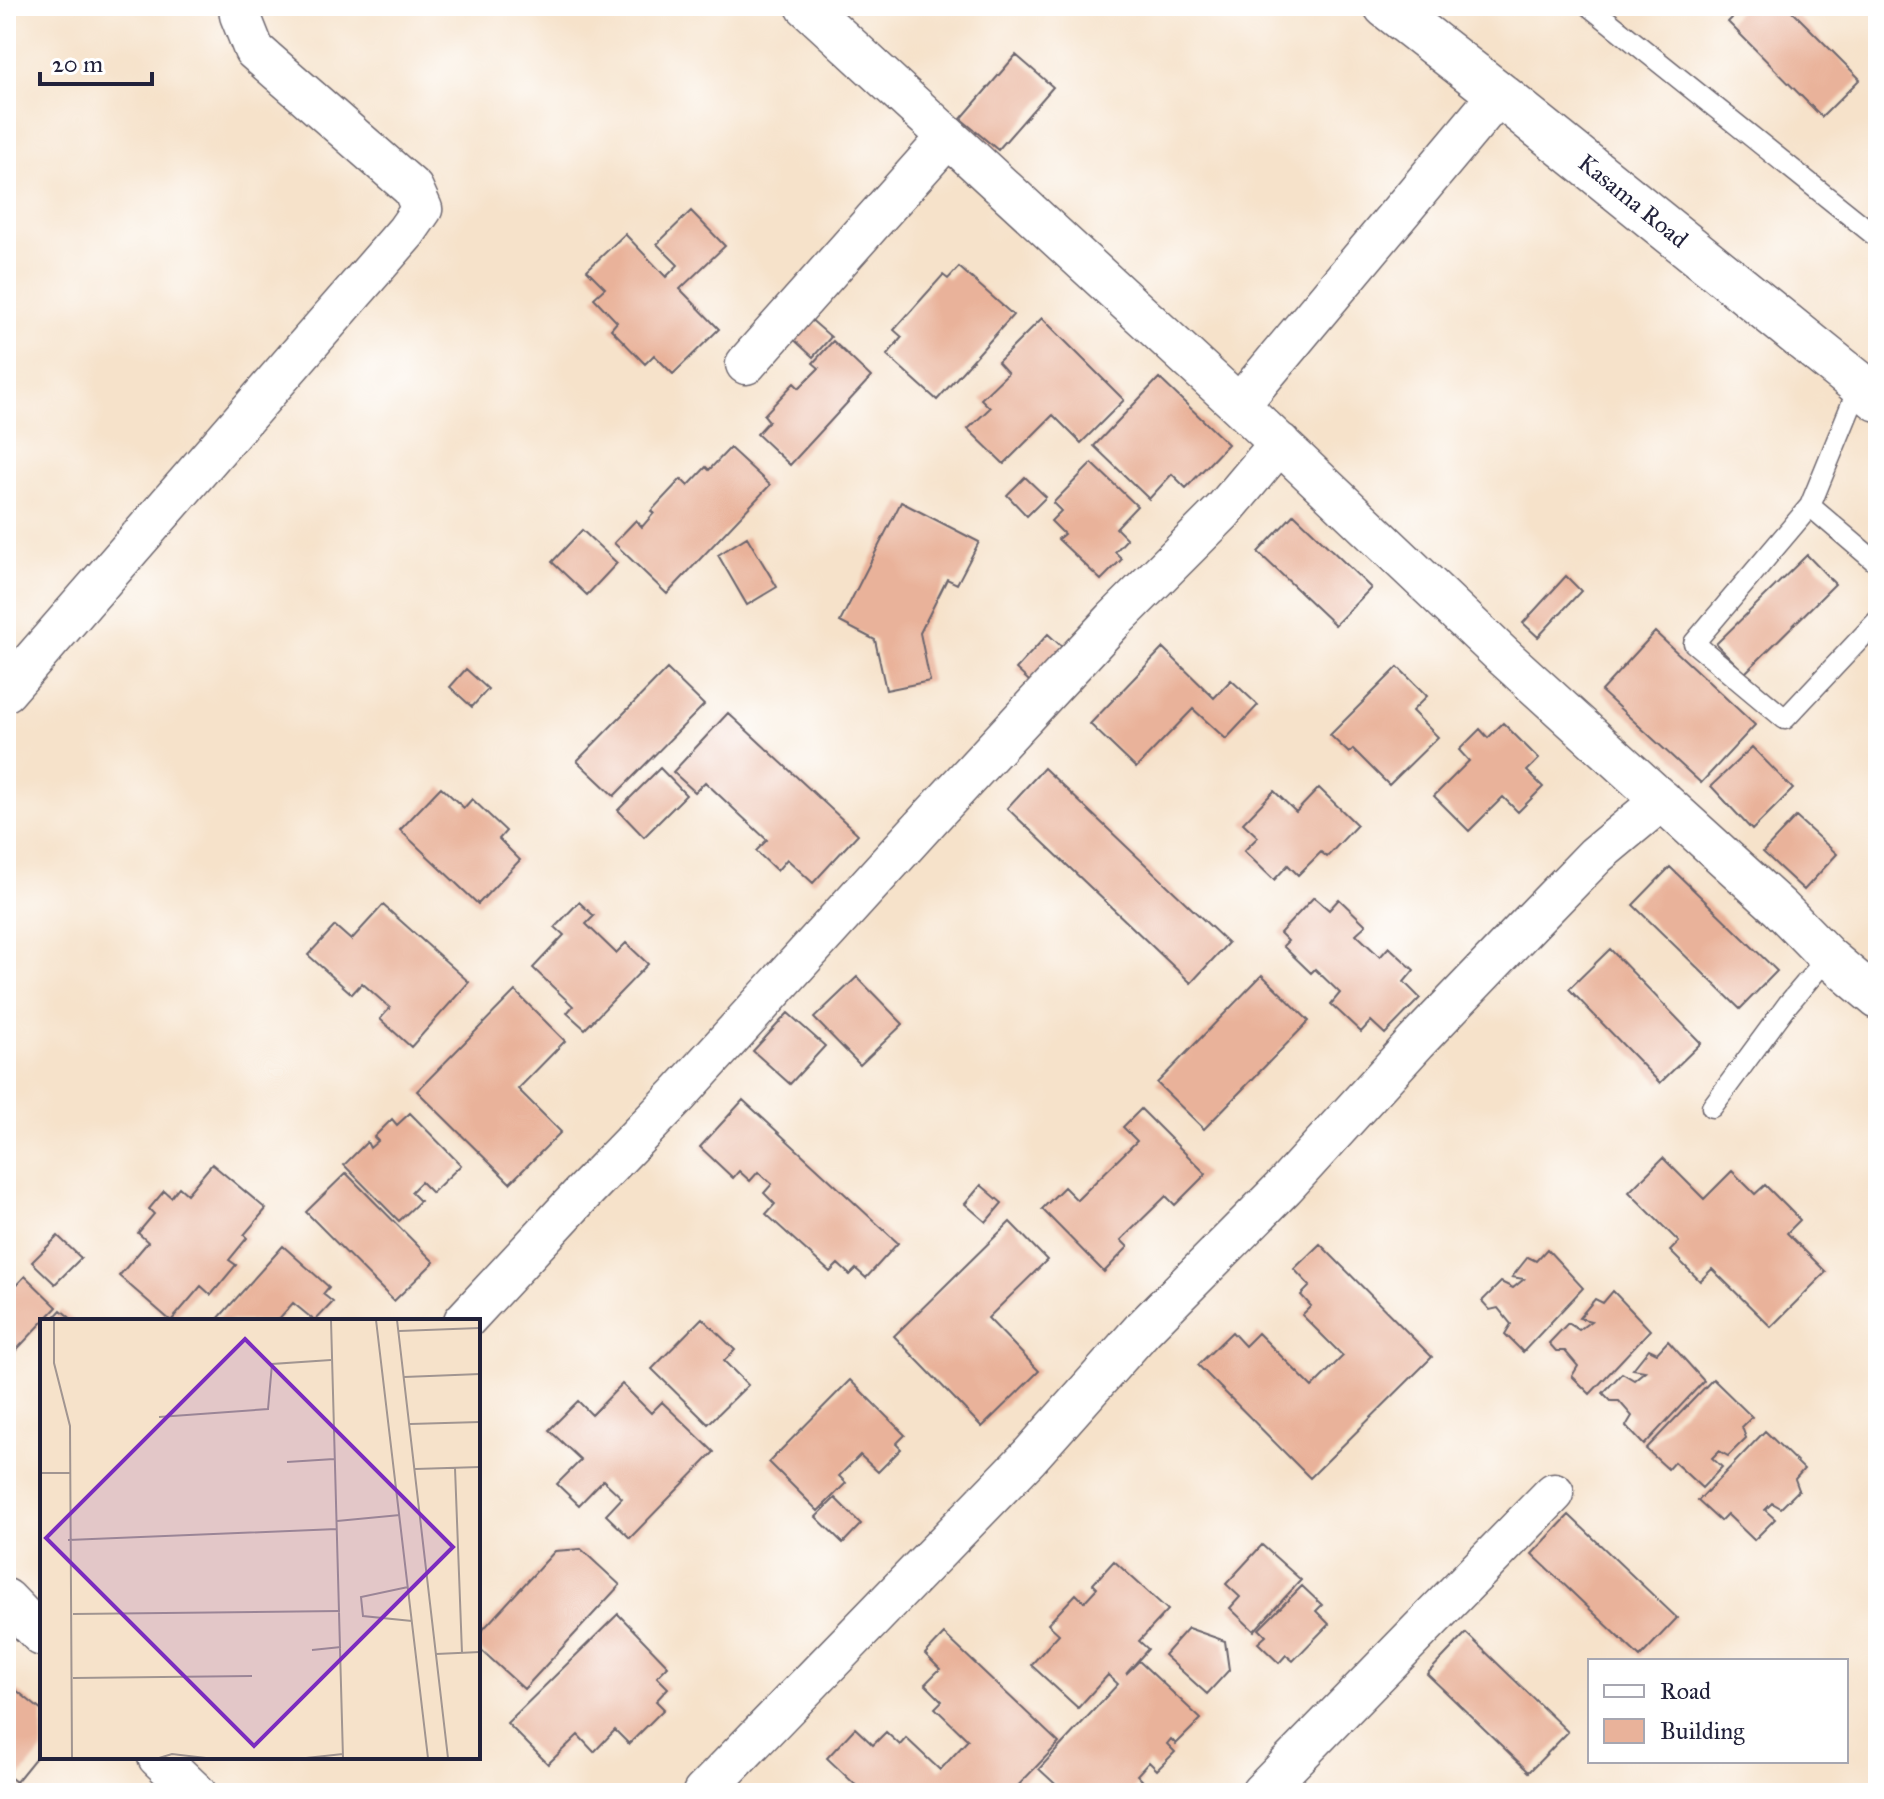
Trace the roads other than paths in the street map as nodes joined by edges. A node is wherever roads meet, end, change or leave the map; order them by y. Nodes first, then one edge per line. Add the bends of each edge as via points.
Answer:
1 (239, 6) edge
2 (806, 6) edge
3 (1386, 6) edge
4 (1589, 6) edge
5 (1499, 94) junction
6 (948, 137) junction
7 (1878, 238) edge
8 (746, 364) dead end
9 (1869, 392) edge
10 (1239, 405) junction
11 (1280, 443) junction
12 (1810, 506) junction
13 (1878, 564) edge
14 (1878, 620) edge
15 (6, 691) edge
16 (1662, 800) junction
17 (1828, 957) junction
18 (1878, 999) edge
19 (1712, 1107) dead end
20 (466, 1319) edge
21 (1554, 1493) dead end
22 (6, 1599) edge
23 (40, 1634) edge
24 (160, 1759) edge
25 (196, 1793) edge
26 (703, 1793) edge
27 (1261, 1793) edge

1 - 15 street via 254,50 413,189 422,209
2 - 6 street
3 - 5 street, Kasama Road
4 - 7 lane
5 - 9 street, Kasama Road
5 - 10 street
6 - 8 street
6 - 10 street
9 - 12 lane
10 - 11 street
11 - 16 street
11 - 20 street via 1222,512 1114,620
12 - 13 lane
12 - 14 lane via 1694,643 1785,719
16 - 17 street
16 - 26 street via 1596,855 1532,921 1284,1187 1143,1329 1029,1457
17 - 18 street
17 - 19 lane
21 - 27 street
22 - 23 street
24 - 25 street

